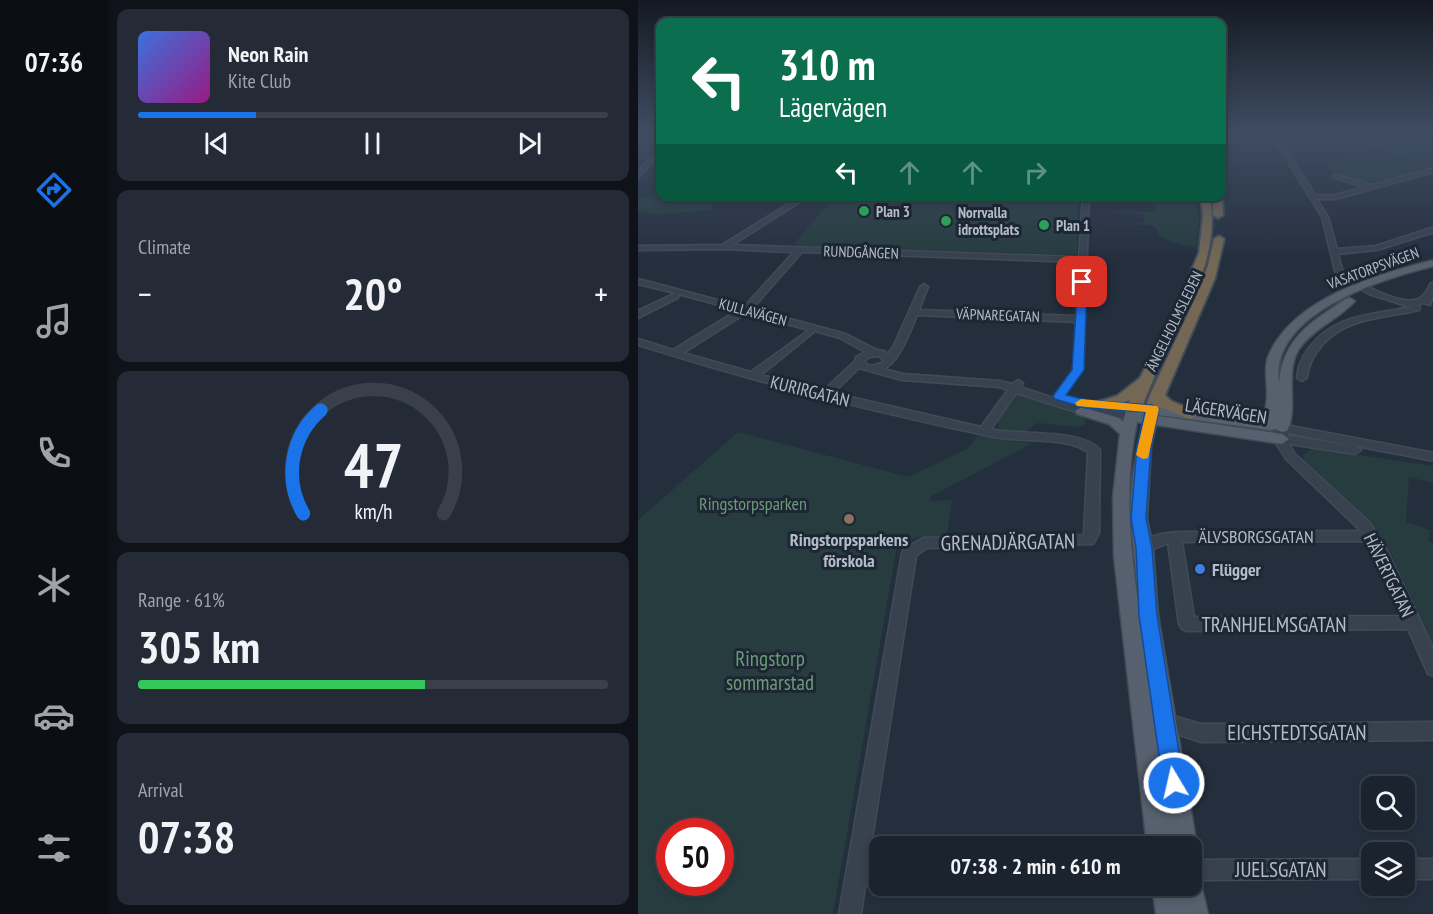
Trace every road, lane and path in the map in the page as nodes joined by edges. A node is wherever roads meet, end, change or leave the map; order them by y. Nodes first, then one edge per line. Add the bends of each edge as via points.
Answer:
1 (1300, 176) edge
2 (1334, 176) dead end
3 (1415, 176) edge
4 (1372, 187) junction
5 (1314, 197) junction
6 (798, 201) edge
7 (1086, 201) edge
8 (1200, 201) edge
9 (1206, 201) edge
10 (1217, 201) edge
11 (1433, 229) edge
12 (724, 247) junction
13 (638, 248) edge
14 (800, 250) junction
15 (1333, 252) junction
16 (1083, 260) junction
17 (1433, 263) edge
18 (1202, 266) junction
19 (1433, 270) edge
20 (638, 283) edge
21 (924, 287) dead end
22 (1433, 287) edge
23 (1367, 289) junction
24 (675, 296) junction
25 (1391, 301) junction
26 (1409, 307) junction
27 (742, 312) junction
28 (914, 312) junction
29 (1392, 313) junction
30 (638, 315) edge
31 (1081, 319) junction
32 (811, 332) junction
33 (638, 342) edge
34 (674, 354) junction
35 (872, 359) junction
36 (1147, 375) junction
37 (752, 376) junction
38 (1302, 378) dead end
39 (1271, 380) junction
40 (1016, 386) junction
41 (824, 395) junction
42 (1059, 396) junction
43 (1103, 405) junction
44 (1153, 408) junction
45 (1082, 411) joint
46 (1190, 414) joint
47 (1130, 419) junction
48 (1244, 421) junction
49 (1174, 423) junction
50 (984, 431) junction
51 (1273, 431) junction
52 (1318, 444) junction
53 (1144, 447) junction
54 (1433, 458) edge
55 (1306, 469) junction
56 (1322, 487) junction
57 (1371, 536) junction
58 (1160, 542) junction
59 (1412, 622) junction
60 (1433, 669) edge
61 (1163, 721) junction
62 (1433, 731) edge
63 (1159, 836) edge
64 (1182, 836) edge
65 (1361, 869) edge
66 (1415, 869) edge
67 (1433, 869) edge
68 (1202, 870) edge
69 (869, 875) edge
70 (856, 876) junction
71 (1167, 896) edge
72 (1192, 896) edge
73 (850, 914) edge
74 (1169, 914) edge
75 (1195, 914) edge

1 - 5 street
2 - 4 street
3 - 4 street
4 - 5 street via 1335,197
5 - 15 street via 1325,217
6 - 12 street
7 - 16 street
8 - 18 highway via 1204,218
9 - 18 highway, ÄNGELHOLMSLEDEN via 1209,225
10 - 44 highway, ÄNGELHOLMSLEDEN via 1218,249 1211,273
11 - 15 street via 1377,248
12 - 13 street, RUNDGÅNGEN
12 - 14 street, RUNDGÅNGEN
14 - 16 street, RUNDGÅNGEN
14 - 27 street
15 - 23 street via 1339,273
16 - 31 street
17 - 23 main road, VASATORPSVÄGEN
18 - 36 highway, ÄNGELHOLMSLEDEN
19 - 23 main road, VASATORPSVÄGEN
20 - 24 street, KULLAVÄGEN
20 - 27 street, KULLAVÄGEN
21 - 28 street
22 - 26 street via 1425,305
23 - 25 street
23 - 39 main road, VASATORPSVÄGEN via 1326,303 1290,332 1278,350
23 - 51 main road, VASATORPSVÄGEN via 1335,310 1293,349
24 - 27 street, KULLAVÄGEN
24 - 30 street
25 - 26 street
25 - 29 street
26 - 29 street
27 - 32 street, KULLAVÄGEN
27 - 34 street
27 - 35 street, KULLAVÄGEN via 843,336
28 - 31 street, VÄPNAREGATAN
28 - 35 street via 899,346
29 - 38 street via 1336,326 1305,361
31 - 42 street via 1078,370
32 - 35 street, KULLAVÄGEN via 842,341
32 - 37 street
33 - 34 street, KURIRGATAN
34 - 37 street, KURIRGATAN
35 - 40 street, LÄGERVÄGEN via 902,377
35 - 41 street via 847,373
36 - 43 highway via 1122,399
36 - 47 highway, ÄNGELHOLMSLEDEN
37 - 41 street, KURIRGATAN
39 - 48 main road via 1263,411
39 - 51 main road, VASATORPSVÄGEN
40 - 42 street, LÄGERVÄGEN
40 - 45 street, LÄGERVÄGEN
40 - 50 street
41 - 50 street, KURIRGATAN
42 - 43 street, LÄGERVÄGEN
43 - 47 street, LÄGERVÄGEN
44 - 46 highway via 1166,404
44 - 47 main road, LÄGERVÄGEN
44 - 49 main road, LÄGERVÄGEN
44 - 53 main road
45 - 47 main road via 1114,421
46 - 48 main road, LÄGERVÄGEN
47 - 63 main road via 1120,475 1120,533
48 - 51 main road, LÄGERVÄGEN
49 - 51 main road, LÄGERVÄGEN
49 - 53 main road via 1160,428
50 - 70 street, GRENADJÄRGATAN via 1090,446 1094,454 1092,536 1085,542 923,543 909,553
51 - 52 street, LÄGERVÄGEN
51 - 54 street, LÄGERVÄGEN
51 - 55 street, HÄVERTGATAN via 1290,456
51 - 56 street via 1291,462
52 - 54 street, LÄGERVÄGEN
52 - 55 street via 1298,455
53 - 58 main road via 1139,518
55 - 56 street, HÄVERTGATAN
56 - 57 street, HÄVERTGATAN
57 - 58 street, ÄLVSBORGSGATAN
57 - 59 street, HÄVERTGATAN
58 - 59 street, TRANHJELMSGATAN via 1187,624
58 - 61 main road via 1148,615
59 - 60 street, HÄVERTGATAN
61 - 62 street, EICHSTEDTSGATAN via 1201,733
61 - 64 main road
65 - 68 street, JUELSGATAN
66 - 67 street
69 - 70 street
70 - 73 street, GRENADJÄRGATAN
71 - 74 main road
72 - 75 main road

